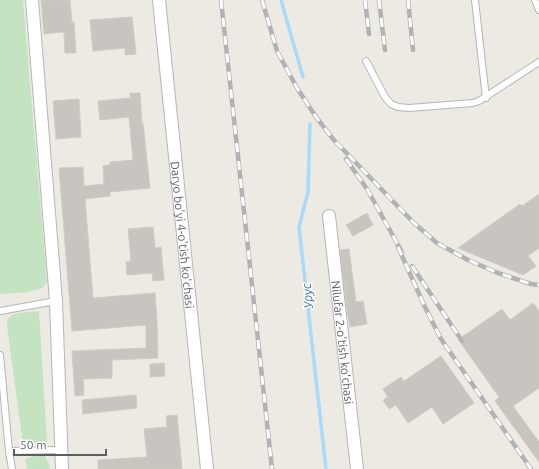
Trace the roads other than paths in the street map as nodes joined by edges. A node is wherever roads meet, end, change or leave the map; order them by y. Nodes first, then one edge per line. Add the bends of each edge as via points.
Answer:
1 (32, 0) edge
2 (159, 0) edge
3 (475, 0) edge
4 (535, 0) edge
5 (539, 10) edge
6 (366, 61) dead end
7 (539, 62) edge
8 (486, 98) junction
9 (329, 216) dead end
10 (56, 302) junction
11 (0, 311) edge
12 (0, 355) edge
13 (60, 450) junction
14 (9, 451) junction
15 (12, 469) edge
16 (62, 469) edge
17 (207, 469) edge
18 (357, 469) edge

1 - 10 street
2 - 17 street, Daryo bo'yi 4-o'tish ko'chasi
3 - 8 lane
4 - 5 lane
6 - 8 lane via 385,97 398,107 468,104
7 - 8 lane
9 - 18 street, Nilufar 2-o'tish ko'chasi
10 - 11 lane
10 - 13 street
12 - 14 lane
13 - 14 lane
13 - 16 street
14 - 15 lane

